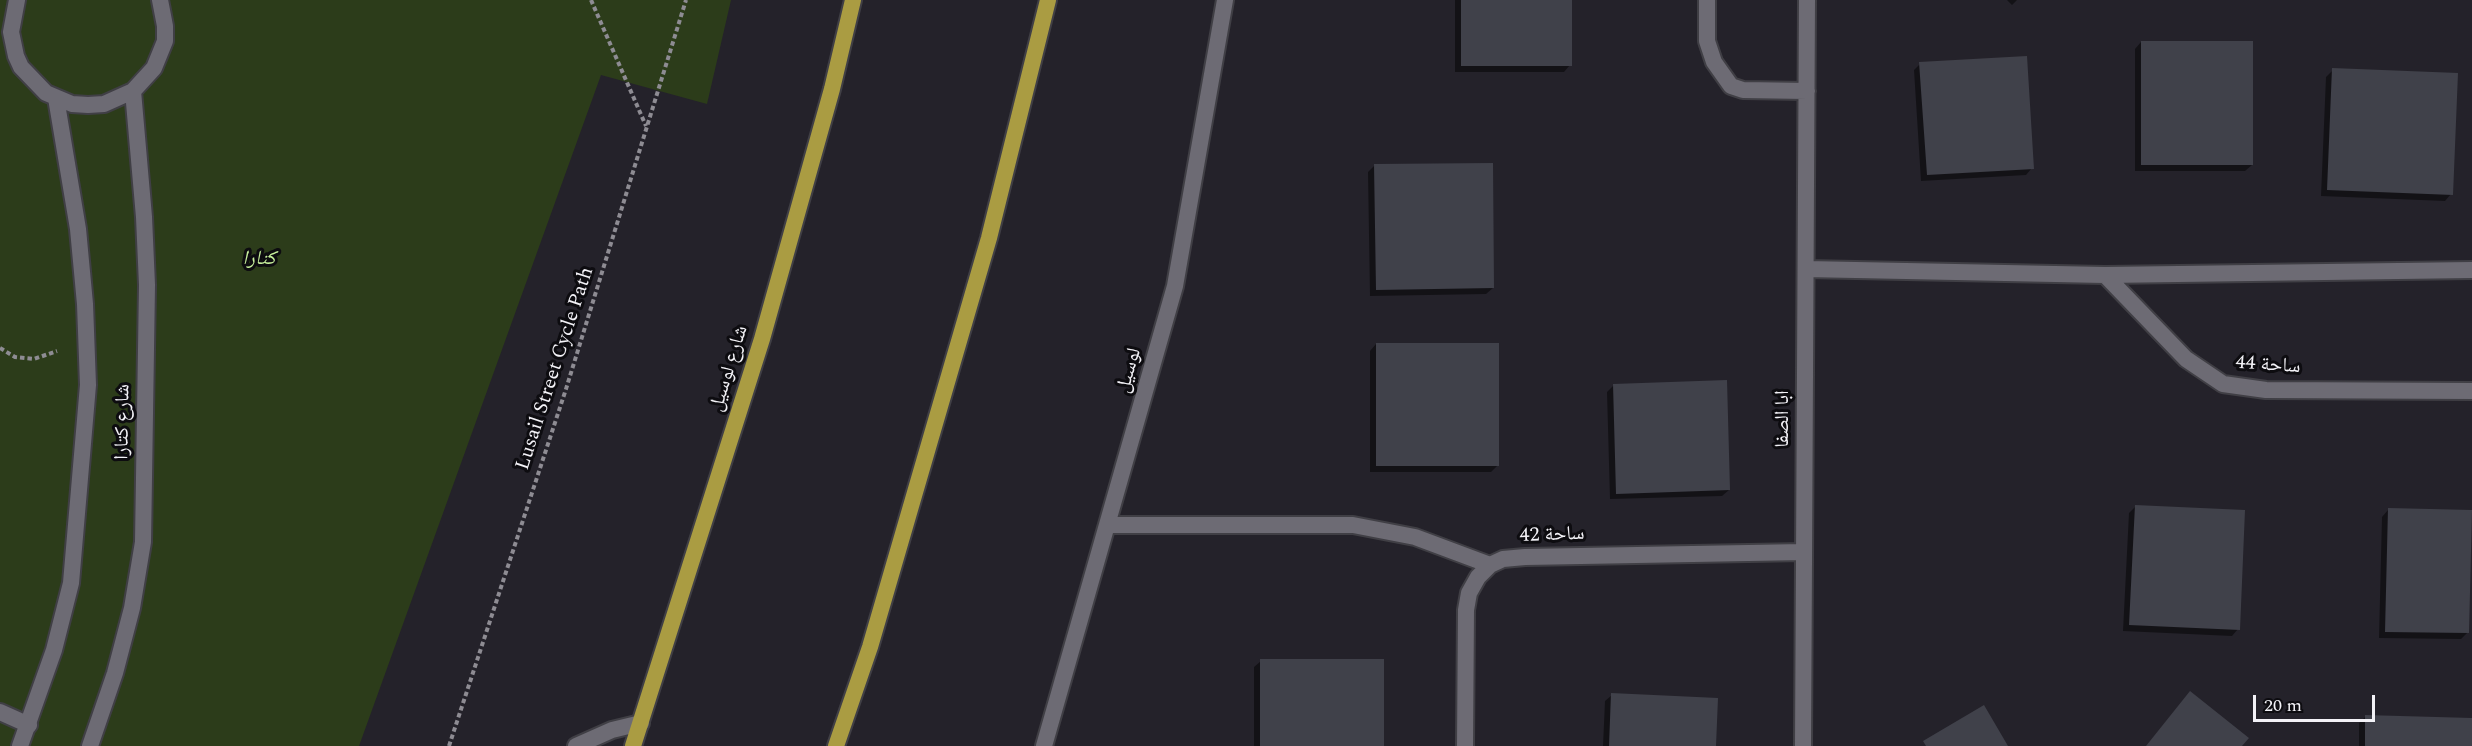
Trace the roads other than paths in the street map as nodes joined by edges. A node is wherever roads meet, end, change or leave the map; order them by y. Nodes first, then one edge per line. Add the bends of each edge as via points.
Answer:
1 (17, 0) edge
2 (160, 0) edge
3 (853, 0) edge
4 (1048, 0) edge
5 (1225, 0) edge
6 (1707, 0) edge
7 (1807, 0) edge
8 (6, 43) edge
9 (133, 92) junction
10 (1807, 92) junction
11 (57, 98) junction
12 (1806, 269) junction
13 (2472, 270) edge
14 (2105, 275) junction
15 (2472, 391) edge
16 (1108, 525) junction
17 (1804, 552) junction
18 (1490, 565) junction
19 (0, 712) edge
20 (641, 723) junction
21 (29, 725) junction
22 (20, 746) edge
23 (90, 746) edge
24 (576, 746) edge
25 (633, 746) edge
26 (837, 746) edge
27 (1044, 746) edge
28 (1465, 746) edge
29 (1803, 746) edge

1 - 8 street
2 - 9 street via 165,26 161,55 150,75
3 - 20 highway, شارع لوسيل via 762,339
4 - 26 highway via 989,238
5 - 16 street, لوسيل via 1175,286
6 - 10 street via 1707,41 1714,62 1731,86 1743,90
7 - 10 street, ابا الصفا
8 - 11 street via 28,76
9 - 11 street via 104,104 72,104
9 - 23 street, شارع كتارا via 147,285 143,542 132,608
10 - 12 street, ابا الصفا
11 - 21 street, شارع كتارا via 78,229 88,385 71,583
12 - 14 street
12 - 17 street, ابا الصفا
13 - 14 street
14 - 15 street, ساحة 44 via 2186,359 2223,384 2266,390
16 - 18 street via 1353,525 1415,537
16 - 27 street, لوسيل
17 - 18 street, ساحة 42 via 1525,557
17 - 29 street, ابا الصفا
18 - 28 street via 1469,593 1466,610
19 - 21 street
20 - 24 street via 612,730
20 - 25 highway, شارع لوسيل
21 - 22 street, شارع كتارا

